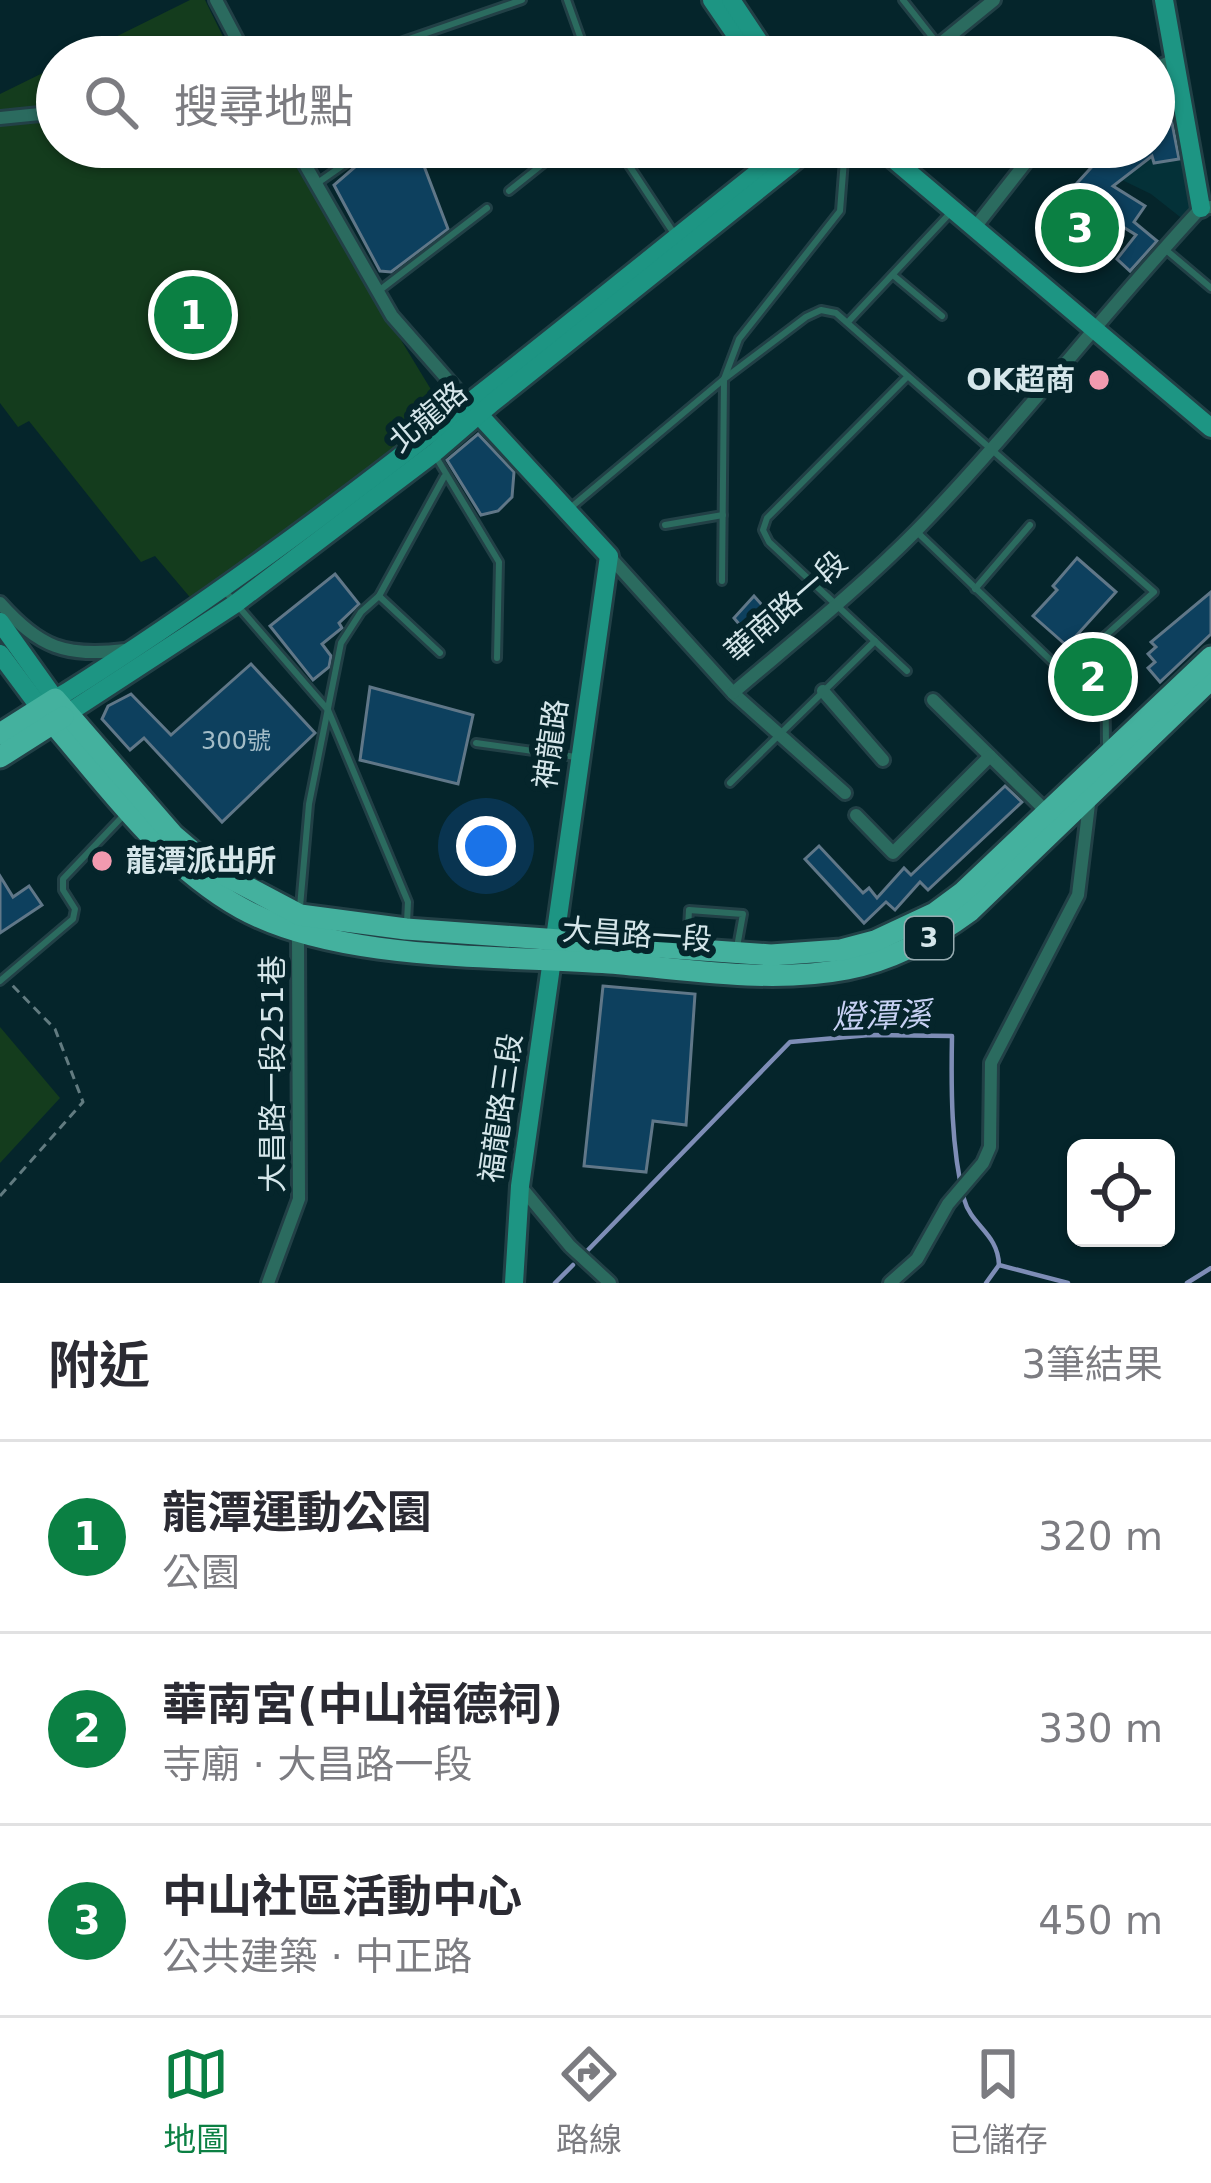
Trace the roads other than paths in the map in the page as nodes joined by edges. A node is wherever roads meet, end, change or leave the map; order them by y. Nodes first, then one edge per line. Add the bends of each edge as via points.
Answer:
1 (216, 0) edge
2 (523, 0) edge
3 (567, 0) edge
4 (712, 0) edge
5 (731, 0) edge
6 (903, 0) edge
7 (994, 0) edge
8 (1164, 0) edge
9 (235, 36) edge
10 (418, 36) edge
11 (580, 36) edge
12 (737, 36) edge
13 (755, 36) edge
14 (932, 36) edge
15 (950, 36) edge
16 (1170, 36) edge
17 (1175, 65) edge
18 (36, 114) edge
19 (0, 118) edge
20 (307, 168) edge
21 (339, 168) edge
22 (537, 168) edge
23 (631, 168) edge
24 (766, 168) edge
25 (783, 168) edge
26 (843, 168) edge
27 (905, 168) edge
28 (1022, 168) edge
29 (316, 184) junction
30 (509, 191) dead end
31 (1206, 207) edge
32 (487, 208) dead end
33 (954, 208) junction
34 (976, 226) junction
35 (681, 243) junction
36 (1164, 248) junction
37 (893, 274) junction
38 (1211, 288) edge
39 (377, 292) junction
40 (942, 316) dead end
41 (848, 322) junction
42 (1095, 329) junction
43 (906, 378) junction
44 (724, 379) junction
45 (474, 409) junction
46 (1211, 428) edge
47 (992, 449) junction
48 (434, 453) junction
49 (445, 477) junction
50 (566, 511) junction
51 (723, 514) junction
52 (665, 525) dead end
53 (1030, 525) dead end
54 (916, 531) junction
55 (609, 556) junction
56 (722, 580) dead end
57 (975, 589) junction
58 (379, 596) junction
59 (230, 597) junction
60 (0, 603) edge
61 (837, 605) junction
62 (0, 622) edge
63 (174, 625) junction
64 (1105, 636) junction
65 (875, 641) junction
66 (440, 653) dead end
67 (0, 654) edge
68 (1211, 657) edge
69 (497, 658) dead end
70 (907, 671) dead end
71 (1211, 680) edge
72 (823, 691) junction
73 (733, 693) junction
74 (933, 700) dead end
75 (328, 710) junction
76 (54, 711) junction
77 (779, 733) junction
78 (0, 734) edge
79 (476, 743) dead end
80 (990, 756) junction
81 (0, 758) edge
82 (580, 758) junction
83 (883, 760) dead end
84 (1107, 767) junction
85 (730, 783) dead end
86 (845, 794) dead end
87 (1090, 795) junction
88 (129, 810) junction
89 (1048, 812) junction
90 (856, 815) dead end
91 (299, 924) junction
92 (406, 929) junction
93 (553, 950) junction
94 (687, 950) junction
95 (736, 953) junction
96 (2, 979) edge
97 (520, 1186) junction
98 (268, 1283) edge
99 (514, 1283) edge
100 (610, 1283) edge
101 (890, 1283) edge

1 - 9 street
2 - 10 lane
3 - 11 lane
4 - 12 main road
5 - 13 main road
6 - 14 lane
7 - 15 street
8 - 16 main road
17 - 31 main road
18 - 19 street
20 - 29 street
21 - 29 lane
22 - 30 lane
23 - 35 lane
24 - 35 main road, 北龍路
25 - 35 main road, 北龍路
26 - 44 lane via 841,211 739,339
27 - 33 main road
28 - 34 street
29 - 39 street
31 - 36 street, 華南路一段
32 - 39 lane
33 - 34 main road
33 - 37 lane
34 - 42 main road
35 - 45 main road, 北龍路
36 - 38 lane
36 - 42 street, 華南路一段
37 - 40 lane
37 - 41 lane
39 - 45 street
41 - 43 lane
41 - 44 lane via 821,310
42 - 46 main road
42 - 47 street, 華南路一段
43 - 47 lane
43 - 61 lane via 763,530
44 - 50 lane
44 - 51 lane
45 - 48 main road, 北龍路
45 - 50 main road, 華南路一段
45 - 59 main road, 北龍路
47 - 54 street, 華南路一段
47 - 64 lane via 1154,592
48 - 49 lane
48 - 59 main road, 北龍路
49 - 58 lane
49 - 69 lane via 499,562
50 - 55 main road, 華南路一段
51 - 52 lane
51 - 56 lane
53 - 57 lane
54 - 57 lane
54 - 61 street, 華南路一段
55 - 73 street, 華南路一段
55 - 82 main road, 神龍路
57 - 64 lane via 1064,673
58 - 66 lane
58 - 75 lane via 341,643
59 - 63 main road, 北龍路
59 - 75 lane
59 - 76 main road, 北龍路
60 - 63 street via 41,642 74,654 125,650
61 - 65 lane
61 - 73 street, 華南路一段
62 - 76 main road
63 - 76 main road, 北龍路
64 - 84 lane
65 - 70 lane
65 - 72 lane
67 - 76 main road
68 - 84 main road, 大昌路一段 / 3
71 - 84 main road, 大昌路一段 / 3
72 - 77 lane
72 - 83 street
73 - 77 street
74 - 80 street
75 - 91 lane via 309,804
75 - 92 lane via 408,902
76 - 78 main road
76 - 81 main road
76 - 88 main road, 大昌路一段 / 3
76 - 91 main road, 大昌路一段 / 3 via 173,835
77 - 85 lane
77 - 86 street
79 - 82 lane
80 - 89 street
80 - 90 street via 893,853
82 - 93 main road, 神龍路
84 - 87 main road, 大昌路一段 / 3
84 - 89 main road, 大昌路一段 / 3
87 - 93 main road, 大昌路一段 / 3 via 943,931 848,969 778,975
87 - 101 street via 1078,895 991,1063 990,1147 917,1259
88 - 91 main road, 大昌路一段 / 3 via 206,886 244,910
88 - 96 lane via 64,878 73,919
89 - 95 main road, 大昌路一段 / 3 via 962,893 909,927 841,950
91 - 92 main road, 大昌路一段 / 3
91 - 93 main road, 大昌路一段 / 3 via 404,950
91 - 98 street, 大昌路一段251巷 via 299,1199
92 - 93 main road, 大昌路一段 / 3
93 - 94 main road, 大昌路一段 / 3
93 - 97 main road, 福龍路三段
94 - 95 main road, 大昌路一段 / 3
94 - 95 lane via 688,910 743,914
97 - 99 main road, 福龍路三段
97 - 100 street

